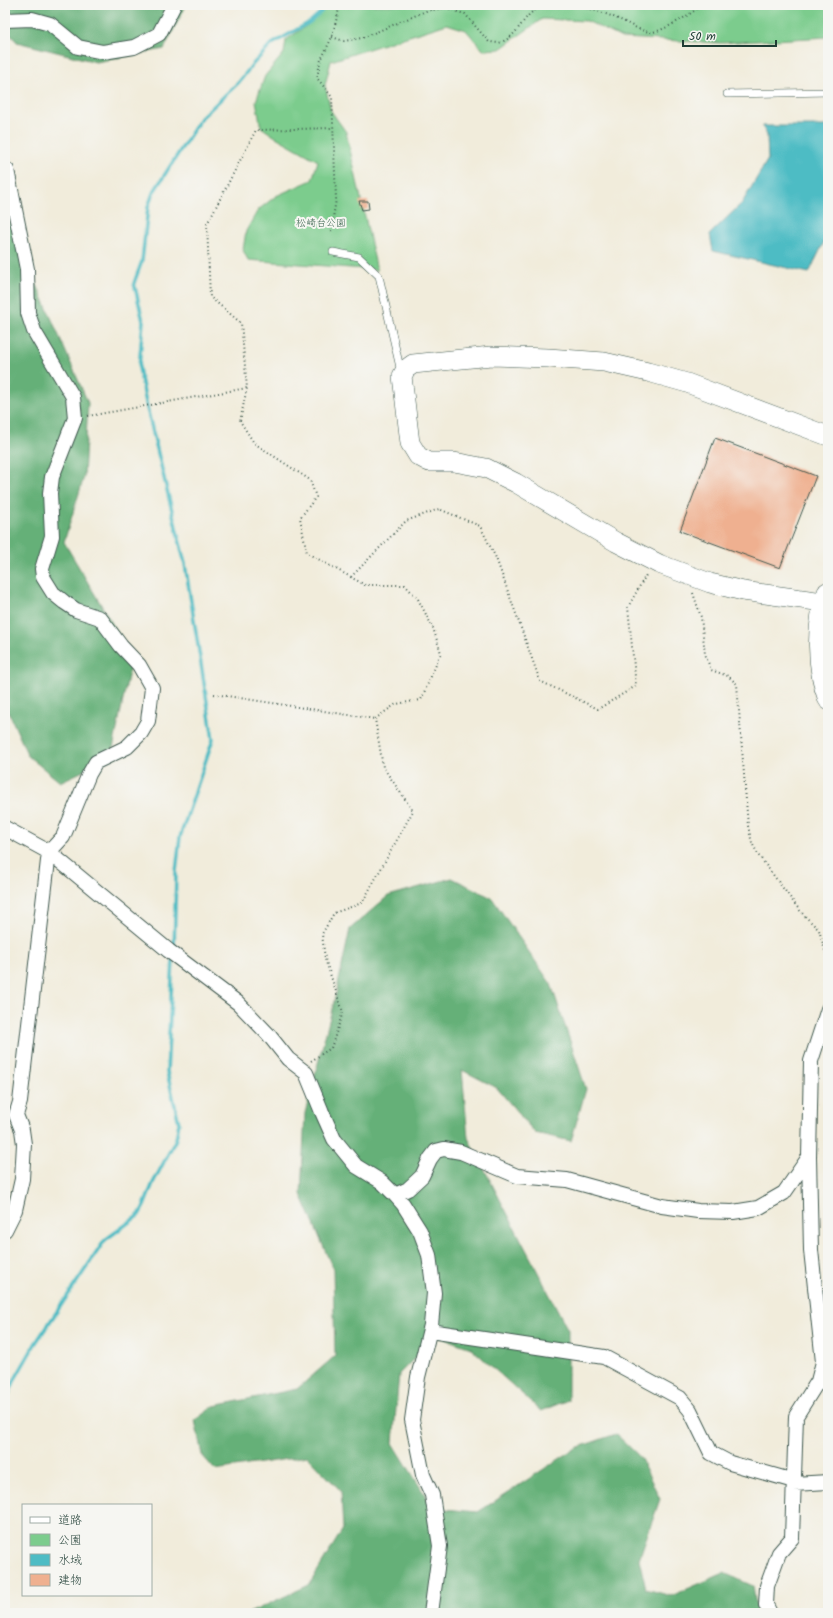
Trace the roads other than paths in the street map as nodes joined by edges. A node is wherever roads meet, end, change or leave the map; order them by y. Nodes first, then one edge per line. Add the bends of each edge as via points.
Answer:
1 (174, 5) edge
2 (5, 20) edge
3 (828, 92) edge
4 (727, 94) dead end
5 (6, 167) edge
6 (333, 252) dead end
7 (402, 376) junction
8 (828, 436) edge
9 (826, 599) edge
10 (828, 700) edge
11 (5, 828) edge
12 (49, 852) junction
13 (828, 1009) edge
14 (809, 1157) junction
15 (395, 1195) junction
16 (5, 1230) edge
17 (430, 1331) junction
18 (828, 1482) edge
19 (794, 1483) junction
20 (431, 1613) edge
21 (770, 1613) edge

1 - 2 street via 159,34 134,47 103,52 78,47 50,24 32,19
3 - 4 lane
5 - 12 street via 27,269 28,313 34,331 73,397 75,418 52,477 52,536 42,568 43,577 53,593 64,602 76,610 100,618 139,666 152,688 148,721 141,733 127,747 96,762 63,837
6 - 7 lane via 359,257 380,276
7 - 8 street via 413,364 491,356 604,362 687,383
7 - 9 street via 410,443 418,456 429,462 454,462 486,468 654,562 710,583 743,591
9 - 10 street via 820,628 819,661
11 - 12 street
12 - 15 street via 174,955 238,1003 288,1059 306,1073 334,1139 356,1166 382,1182
12 - 16 street via 20,1102 16,1115 24,1144 22,1179 15,1210
13 - 14 street via 811,1062
14 - 15 street via 784,1193 758,1208 733,1212 662,1206 567,1180 517,1176 461,1152 444,1149 436,1151 422,1176 408,1189
14 - 19 street via 811,1250 823,1362 818,1381 796,1416
15 - 17 street via 420,1231 429,1255 434,1293
17 - 19 street via 604,1356 680,1398 690,1410 711,1453 730,1464
17 - 20 street via 418,1377 412,1420 423,1475 432,1495 440,1546
18 - 19 street
19 - 21 street via 792,1538 779,1553 767,1586 766,1605

